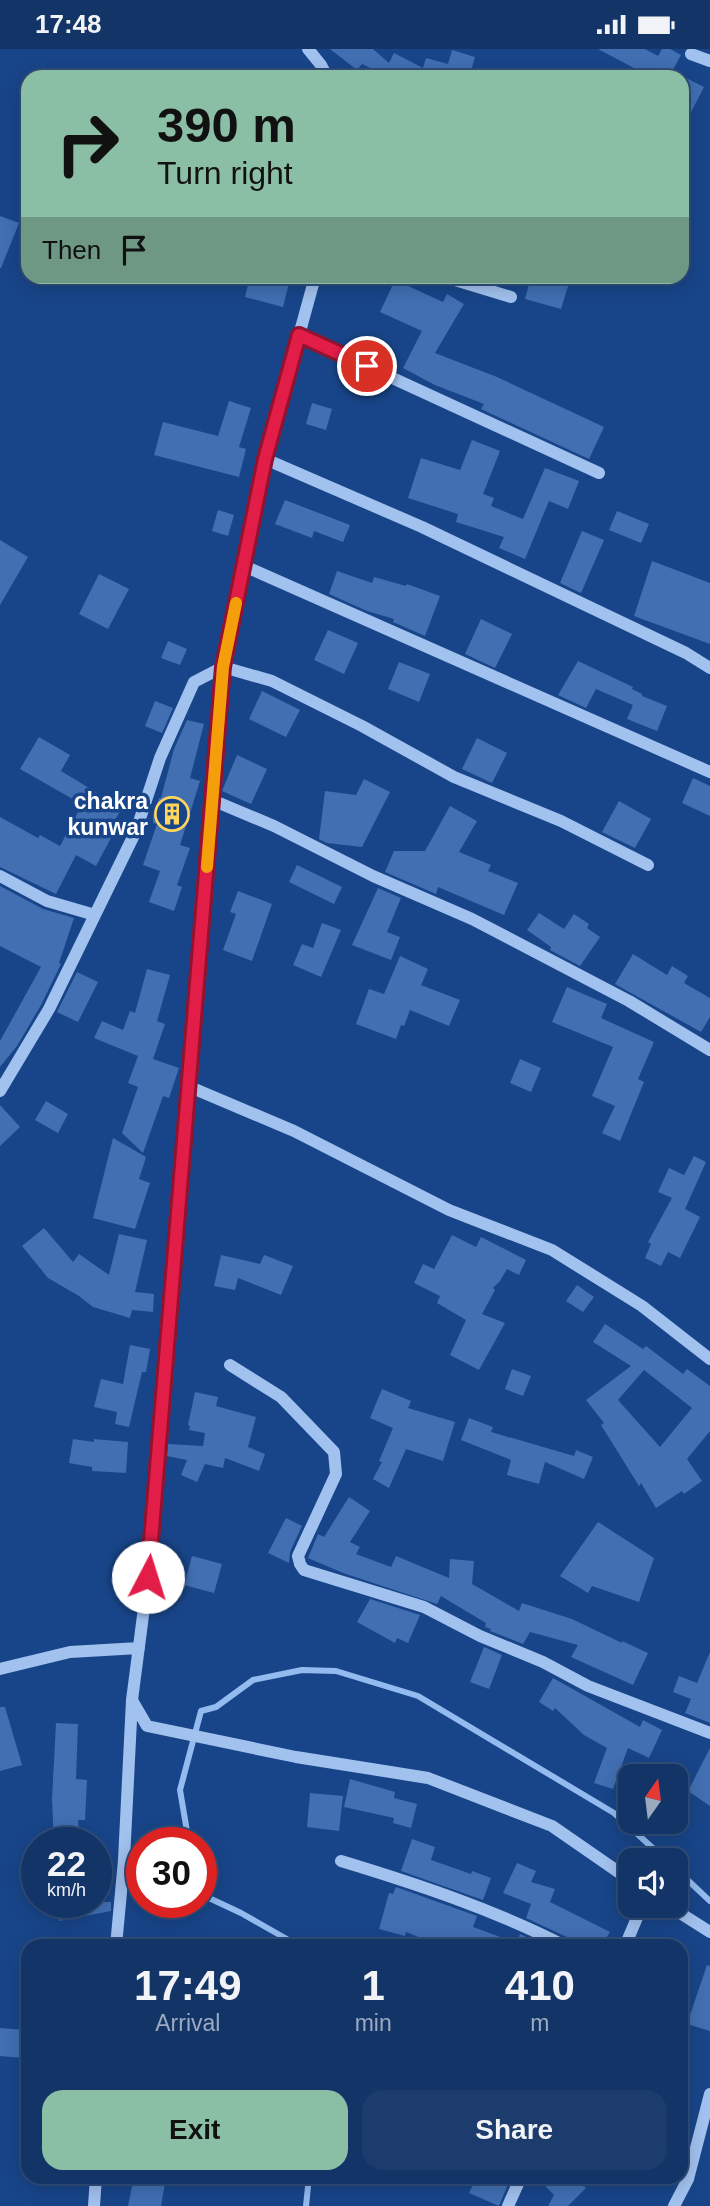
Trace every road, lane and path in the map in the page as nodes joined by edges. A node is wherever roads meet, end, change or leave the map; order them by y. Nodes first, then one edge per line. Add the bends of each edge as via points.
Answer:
1 (308, 49) edge
2 (691, 54) dead end
3 (710, 61) edge
4 (322, 70) edge
5 (313, 284) edge
6 (468, 284) edge
7 (511, 297) dead end
8 (299, 335) junction
9 (265, 459) junction
10 (599, 473) dead end
11 (244, 566) junction
12 (223, 667) junction
13 (710, 668) edge
14 (710, 772) edge
15 (212, 800) junction
16 (648, 865) dead end
17 (0, 876) edge
18 (95, 915) junction
19 (710, 1050) edge
20 (190, 1087) junction
21 (0, 1091) edge
22 (710, 1359) edge
23 (230, 1365) dead end
24 (139, 1648) junction
25 (0, 1669) edge
26 (132, 1700) junction
27 (710, 1733) edge
28 (341, 1861) dead end
29 (618, 1872) edge
30 (637, 1918) edge
31 (688, 1918) edge
32 (710, 1932) edge
33 (117, 1939) edge
34 (549, 1939) edge
35 (628, 1939) edge
36 (710, 2094) edge
37 (688, 2179) edge
38 (96, 2184) edge
39 (518, 2184) edge
40 (685, 2184) edge
41 (94, 2206) edge
42 (508, 2206) edge
43 (674, 2206) edge

1 - 4 street
2 - 3 street
5 - 8 street
6 - 7 street
8 - 9 street
8 - 10 street
9 - 11 street
9 - 13 street via 422,527
11 - 12 street
11 - 14 street
12 - 15 street
12 - 16 street via 272,681 454,777 561,821
12 - 18 street via 194,682 160,758 135,831
15 - 19 street via 472,919 629,1000
15 - 20 street
17 - 18 street via 47,901
18 - 21 street via 49,1009
20 - 22 street via 294,1131 449,1210 552,1250 642,1305
20 - 24 street
23 - 27 street via 281,1397 334,1452 336,1474 298,1556 304,1570 424,1607 587,1686
24 - 25 street via 70,1652
24 - 26 street
26 - 29 street via 146,1726 296,1757 428,1777 552,1826
26 - 33 street
28 - 34 street via 496,1915
30 - 35 street
31 - 32 street
36 - 37 street
38 - 41 street
39 - 42 street
40 - 43 street

